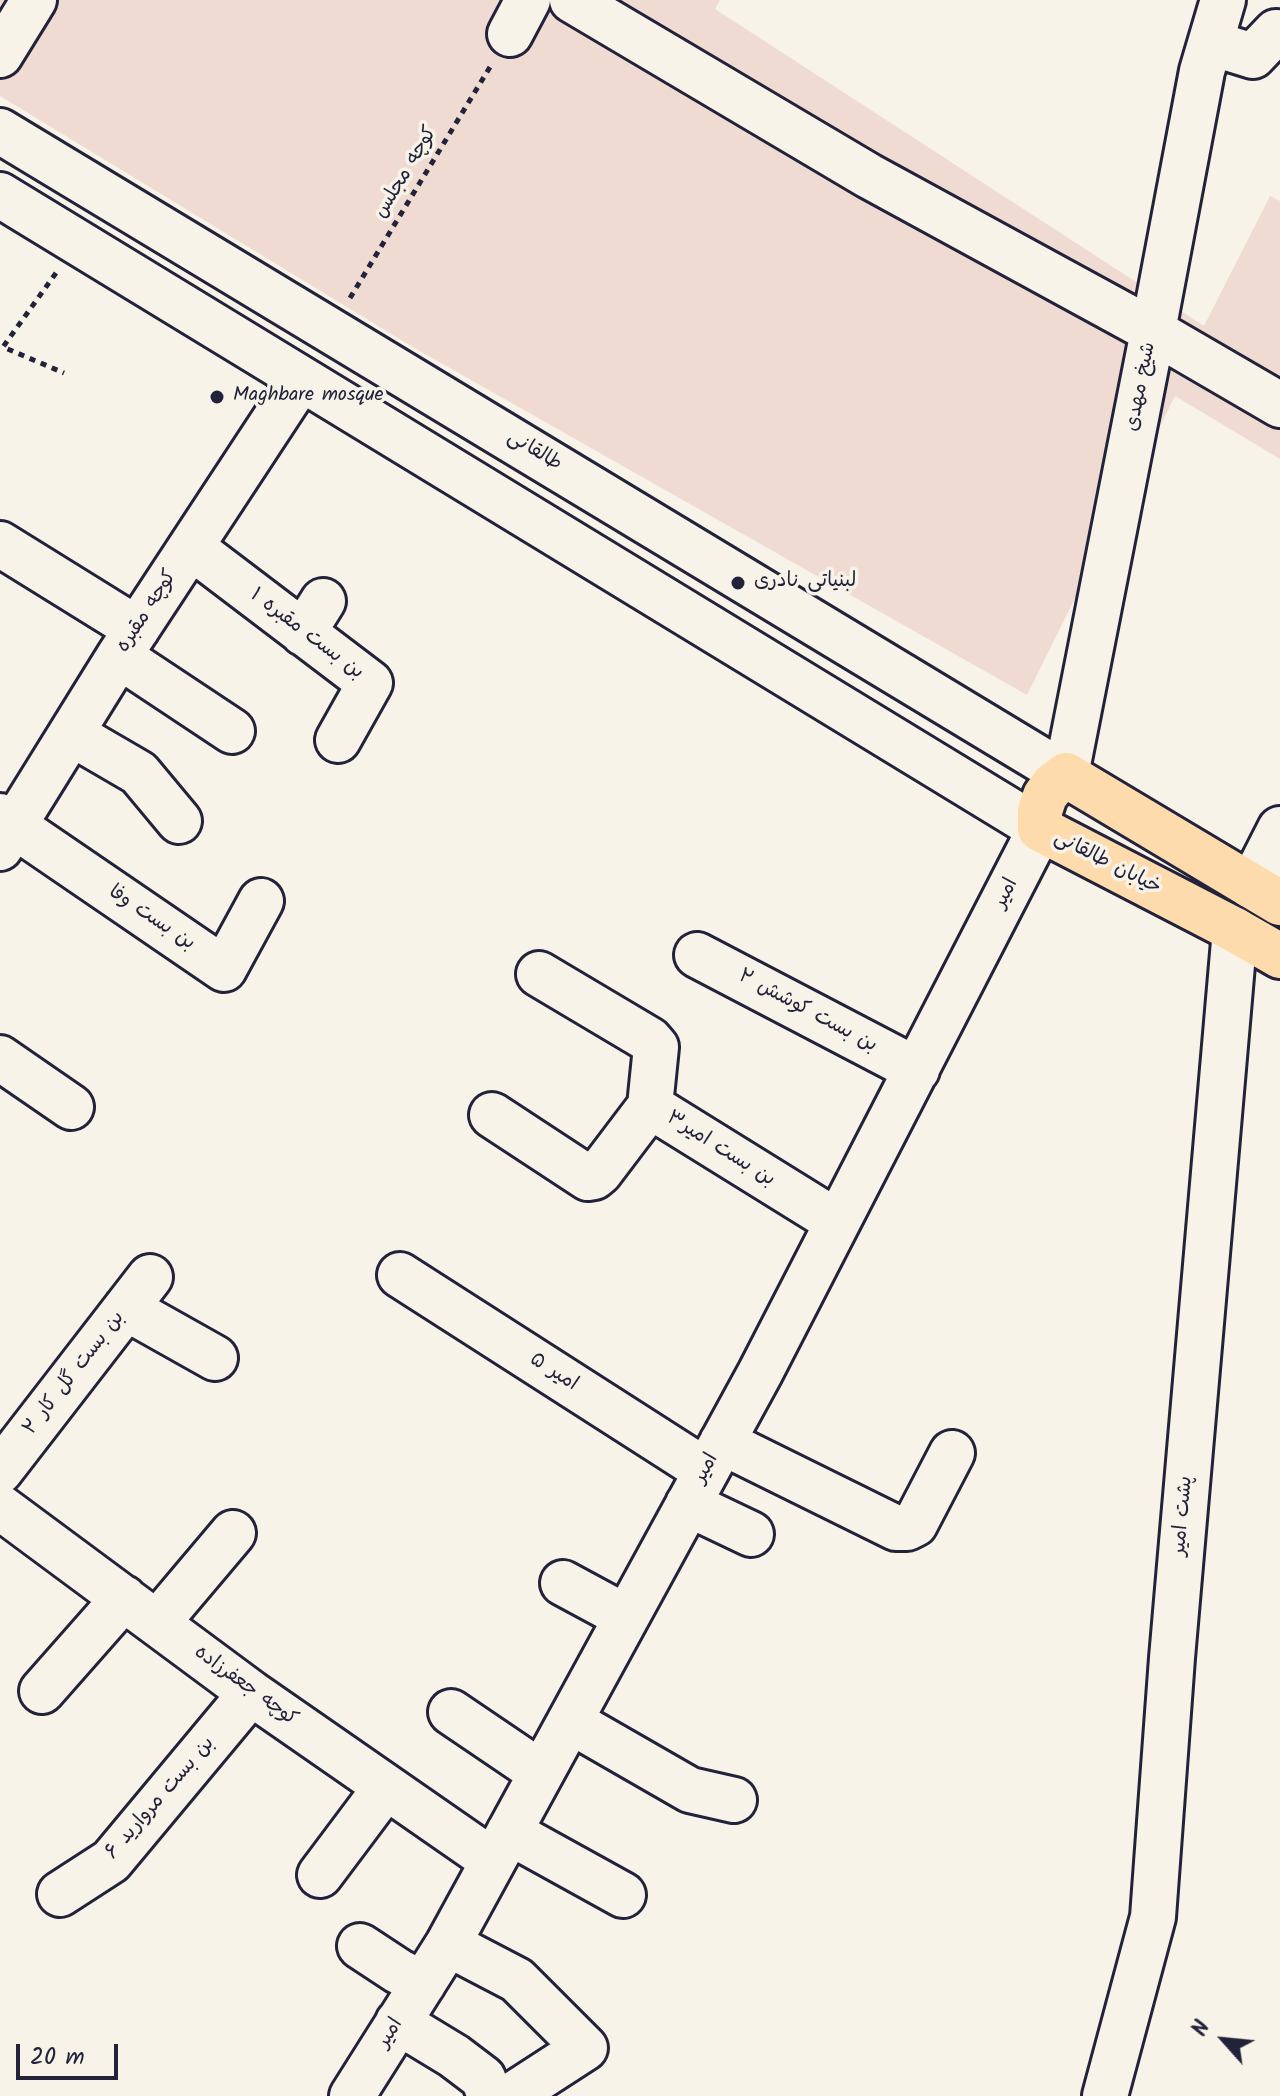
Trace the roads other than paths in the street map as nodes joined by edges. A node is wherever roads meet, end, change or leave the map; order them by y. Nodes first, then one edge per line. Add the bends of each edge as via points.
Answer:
1 (34, 0) edge
2 (572, 0) edge
3 (1223, 0) edge
4 (1276, 32) dead end
5 (1211, 43) junction
6 (0, 55) edge
7 (0, 131) edge
8 (0, 195) edge
9 (1153, 331) junction
10 (301, 379) junction
11 (1280, 405) edge
12 (0, 544) edge
13 (191, 547) junction
14 (128, 642) junction
15 (232, 731) dead end
16 (72, 734) junction
17 (338, 740) dead end
18 (1066, 775) junction
19 (179, 821) dead end
20 (1040, 829) junction
21 (1280, 829) edge
22 (5, 830) edge
23 (1265, 894) edge
24 (261, 901) dead end
25 (1235, 930) junction
26 (697, 955) dead end
27 (1280, 956) edge
28 (539, 974) dead end
29 (0, 1058) edge
30 (917, 1070) junction
31 (650, 1106) junction
32 (71, 1107) dead end
33 (492, 1115) dead end
34 (837, 1222) junction
35 (400, 1275) dead end
36 (215, 1358) dead end
37 (952, 1453) dead end
38 (0, 1471) edge
39 (705, 1472) junction
40 (7, 1523) edge
41 (233, 1533) dead end
42 (751, 1534) dead end
43 (563, 1583) dead end
44 (140, 1610) junction
45 (626, 1617) junction
46 (42, 1691) dead end
47 (251, 1693) junction
48 (451, 1712) dead end
49 (570, 1721) junction
50 (541, 1773) junction
51 (386, 1787) junction
52 (734, 1800) dead end
53 (501, 1846) junction
54 (320, 1875) dead end
55 (60, 1894) dead end
56 (623, 1895) dead end
57 (448, 1944) junction
58 (360, 1946) dead end
59 (423, 1984) junction
60 (398, 2022) junction
61 (527, 2092) edge
62 (352, 2096) edge
63 (490, 2096) edge
64 (1105, 2096) edge

1 - 6 street
2 - 9 street via 869,176
3 - 5 street, شیخ مهدی
4 - 5 street via 1253,56
5 - 9 street, شیخ مهدی
7 - 18 street, طالقانی
8 - 10 street
9 - 11 street
9 - 18 street, شیخ مهدی
10 - 13 street, کوچه مقبره
10 - 20 street
12 - 14 street
13 - 14 street, کوچه مقبره
13 - 17 street, بن بست مقبره ۱ via 313,617 370,683
14 - 15 street
14 - 16 street, کوچه مقبره
16 - 19 street via 139,773
16 - 22 street, کوچه مقبره
18 - 20 main road, خیابان طالقانی via 1045,796
18 - 23 main road
20 - 25 main road, خیابان طالقانی
20 - 30 street, امیر
21 - 23 street
22 - 24 street, بن بست وفا via 224,969
25 - 27 main road, خیابان طالقانی
25 - 64 street, پشت امیر via 1153,1917
26 - 30 street, بن بست کوشش ۲
28 - 31 street, بن بست امیر۳ via 656,1047
29 - 32 street
30 - 34 street, امیر
31 - 33 street via 600,1172 588,1178
31 - 34 street, بن بست امیر۳
34 - 39 street, امیر
35 - 39 street, امیر ۵
36 - 38 street, بن بست گل کار ۲ via 138,1292
37 - 39 street via 915,1524 907,1528
39 - 42 street
39 - 45 street, امیر
40 - 44 street, کوچه جعفرزاده
41 - 44 street
43 - 45 street
44 - 46 street
44 - 47 street, کوچه جعفرزاده
45 - 49 street, امیر
47 - 51 street, کوچه جعفرزاده
47 - 55 street, بن بست مروارید ۶ via 111,1861
48 - 50 street
49 - 50 street, امیر
49 - 52 street via 690,1790
50 - 53 street, امیر
51 - 53 street, کوچه جعفرزاده
51 - 54 street
53 - 56 street, کوچه جعفرزاده
53 - 57 street, امیر
57 - 59 street, امیر
57 - 61 street via 517,1980 585,2048
58 - 59 street
59 - 60 street, امیر
60 - 62 street, امیر
60 - 63 street via 483,2078

